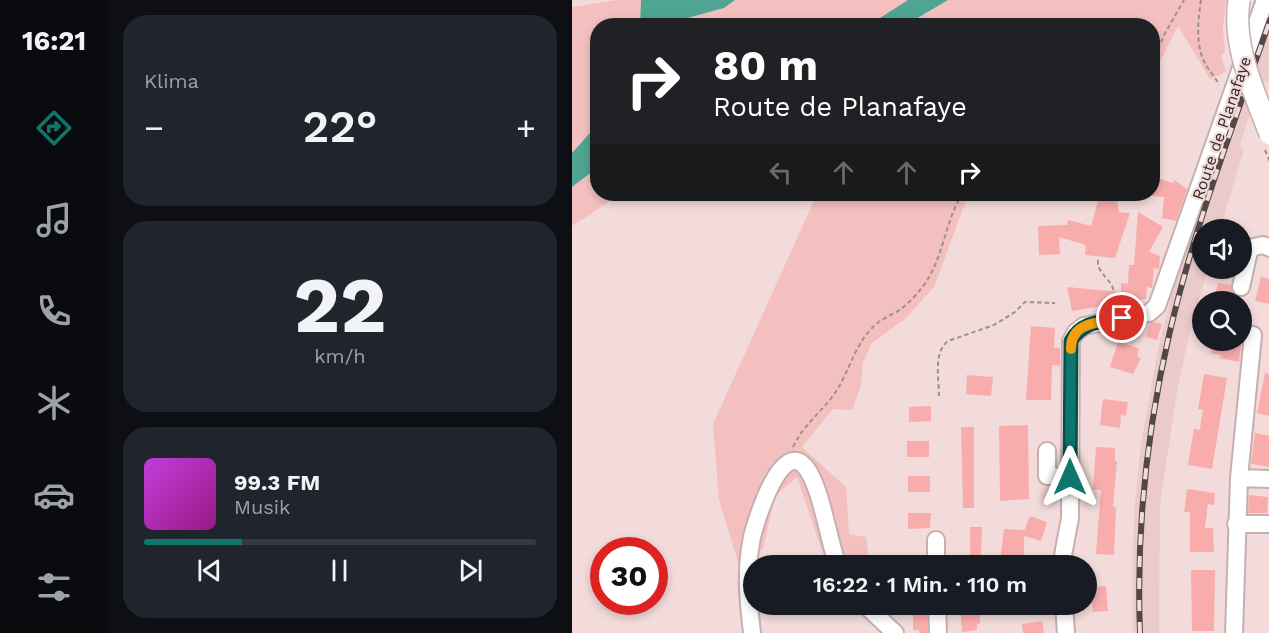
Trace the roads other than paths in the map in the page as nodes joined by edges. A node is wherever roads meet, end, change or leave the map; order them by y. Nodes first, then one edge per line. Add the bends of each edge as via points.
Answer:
1 (1239, 0) edge
2 (1265, 0) edge
3 (1270, 134) edge
4 (1270, 248) edge
5 (1241, 287) dead end
6 (1253, 335) dead end
7 (1047, 451) dead end
8 (1070, 477) junction
9 (1238, 478) junction
10 (1270, 479) edge
11 (1236, 524) junction
12 (1270, 524) edge
13 (936, 540) dead end
14 (750, 555) edge
15 (835, 555) edge
16 (936, 555) edge
17 (1063, 555) edge
18 (751, 615) edge
19 (876, 615) edge
20 (937, 615) edge
21 (1065, 615) edge
22 (752, 633) edge
23 (895, 633) edge
24 (938, 633) edge
25 (1066, 633) edge
26 (1234, 633) edge

1 - 3 main road, bridge via 1237,20 1245,67
2 - 8 street, Route de Planafaye via 1162,298 1149,313 1084,326 1071,341
4 - 5 street via 1263,245 1249,251
6 - 9 street
7 - 8 street via 1047,476
8 - 17 street, Route de Planafaye via 1070,518
9 - 10 street
9 - 11 street
11 - 12 street
11 - 26 street
13 - 16 street
14 - 15 street via 761,508 776,474 789,461 806,468 813,482
18 - 22 street
19 - 23 street
20 - 24 street
21 - 25 street

